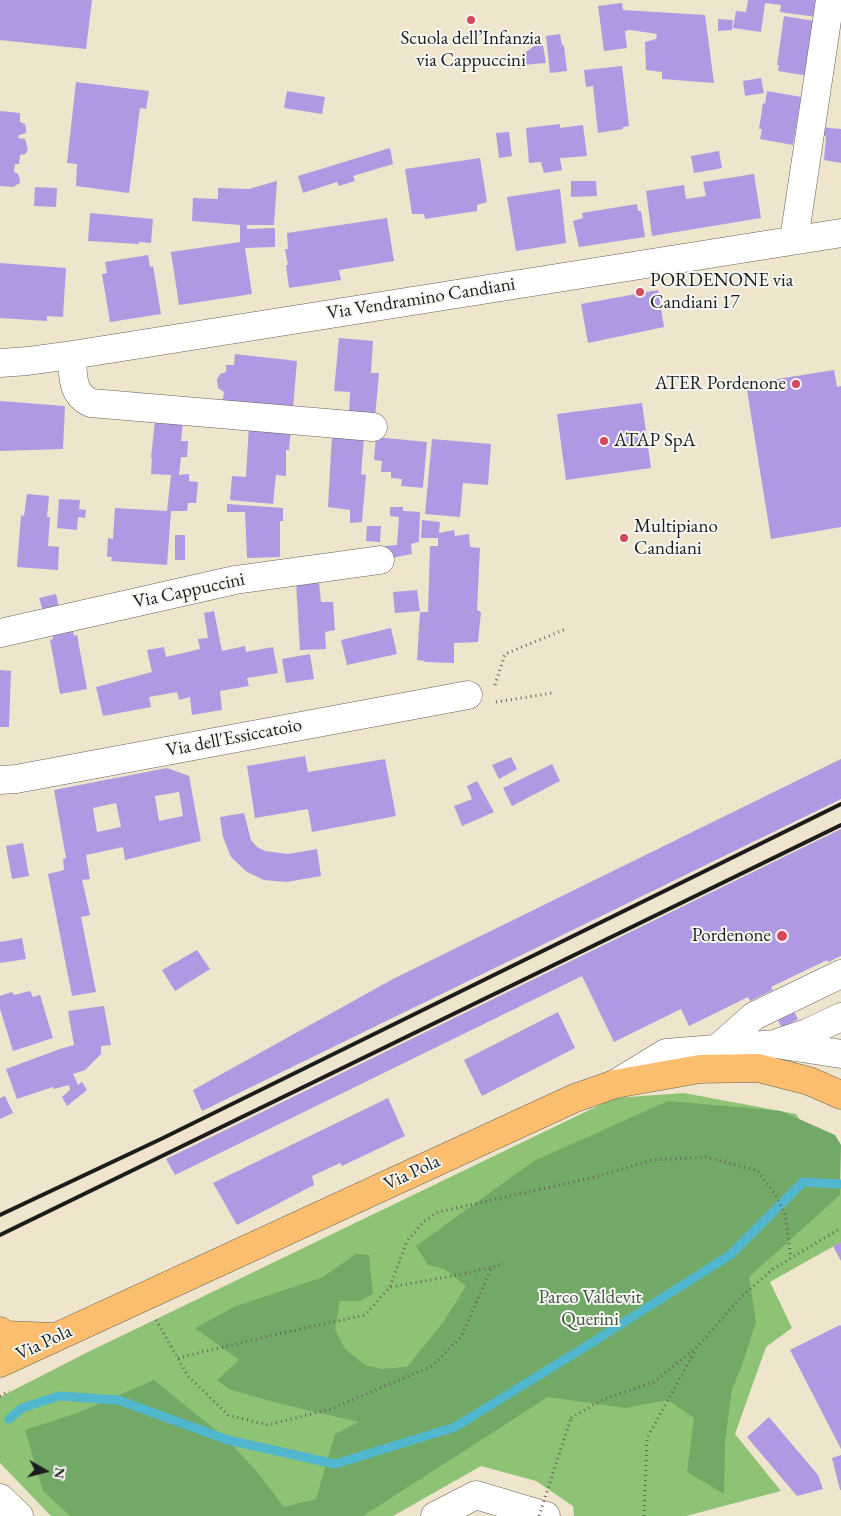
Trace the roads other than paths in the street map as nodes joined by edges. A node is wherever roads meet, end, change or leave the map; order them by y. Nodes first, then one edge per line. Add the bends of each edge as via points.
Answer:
1 (830, 0) edge
2 (841, 232) edge
3 (794, 240) junction
4 (72, 356) junction
5 (0, 363) edge
6 (373, 427) dead end
7 (380, 560) dead end
8 (0, 633) edge
9 (479, 699) road end
10 (0, 780) edge
11 (841, 974) edge
12 (841, 1017) edge
13 (776, 1044) junction
14 (718, 1048) junction
15 (841, 1054) edge
16 (615, 1084) junction
17 (841, 1095) edge
18 (0, 1331) edge
19 (57, 1337) junction
20 (0, 1363) edge
21 (0, 1498) edge
22 (19, 1516) edge
23 (435, 1516) edge
24 (546, 1516) edge

1 - 3 street
2 - 3 street, Via Vendramino Candiani
3 - 4 street, Via Vendramino Candiani
4 - 5 street, Via Vendramino Candiani
4 - 6 street via 76,391 91,403
7 - 8 street, Via Cappuccini via 235,580
9 - 10 street, Via dell'Essiccatoio
11 - 14 street via 754,1016
12 - 13 street
13 - 14 street
13 - 15 street
14 - 16 street via 666,1053
16 - 17 main road, Via Pola via 700,1069 758,1068 808,1081
16 - 19 main road, Via Pola via 575,1098
18 - 19 main road via 6,1335
19 - 20 main road, Via Pola
21 - 22 street
23 - 24 street via 476,1495

